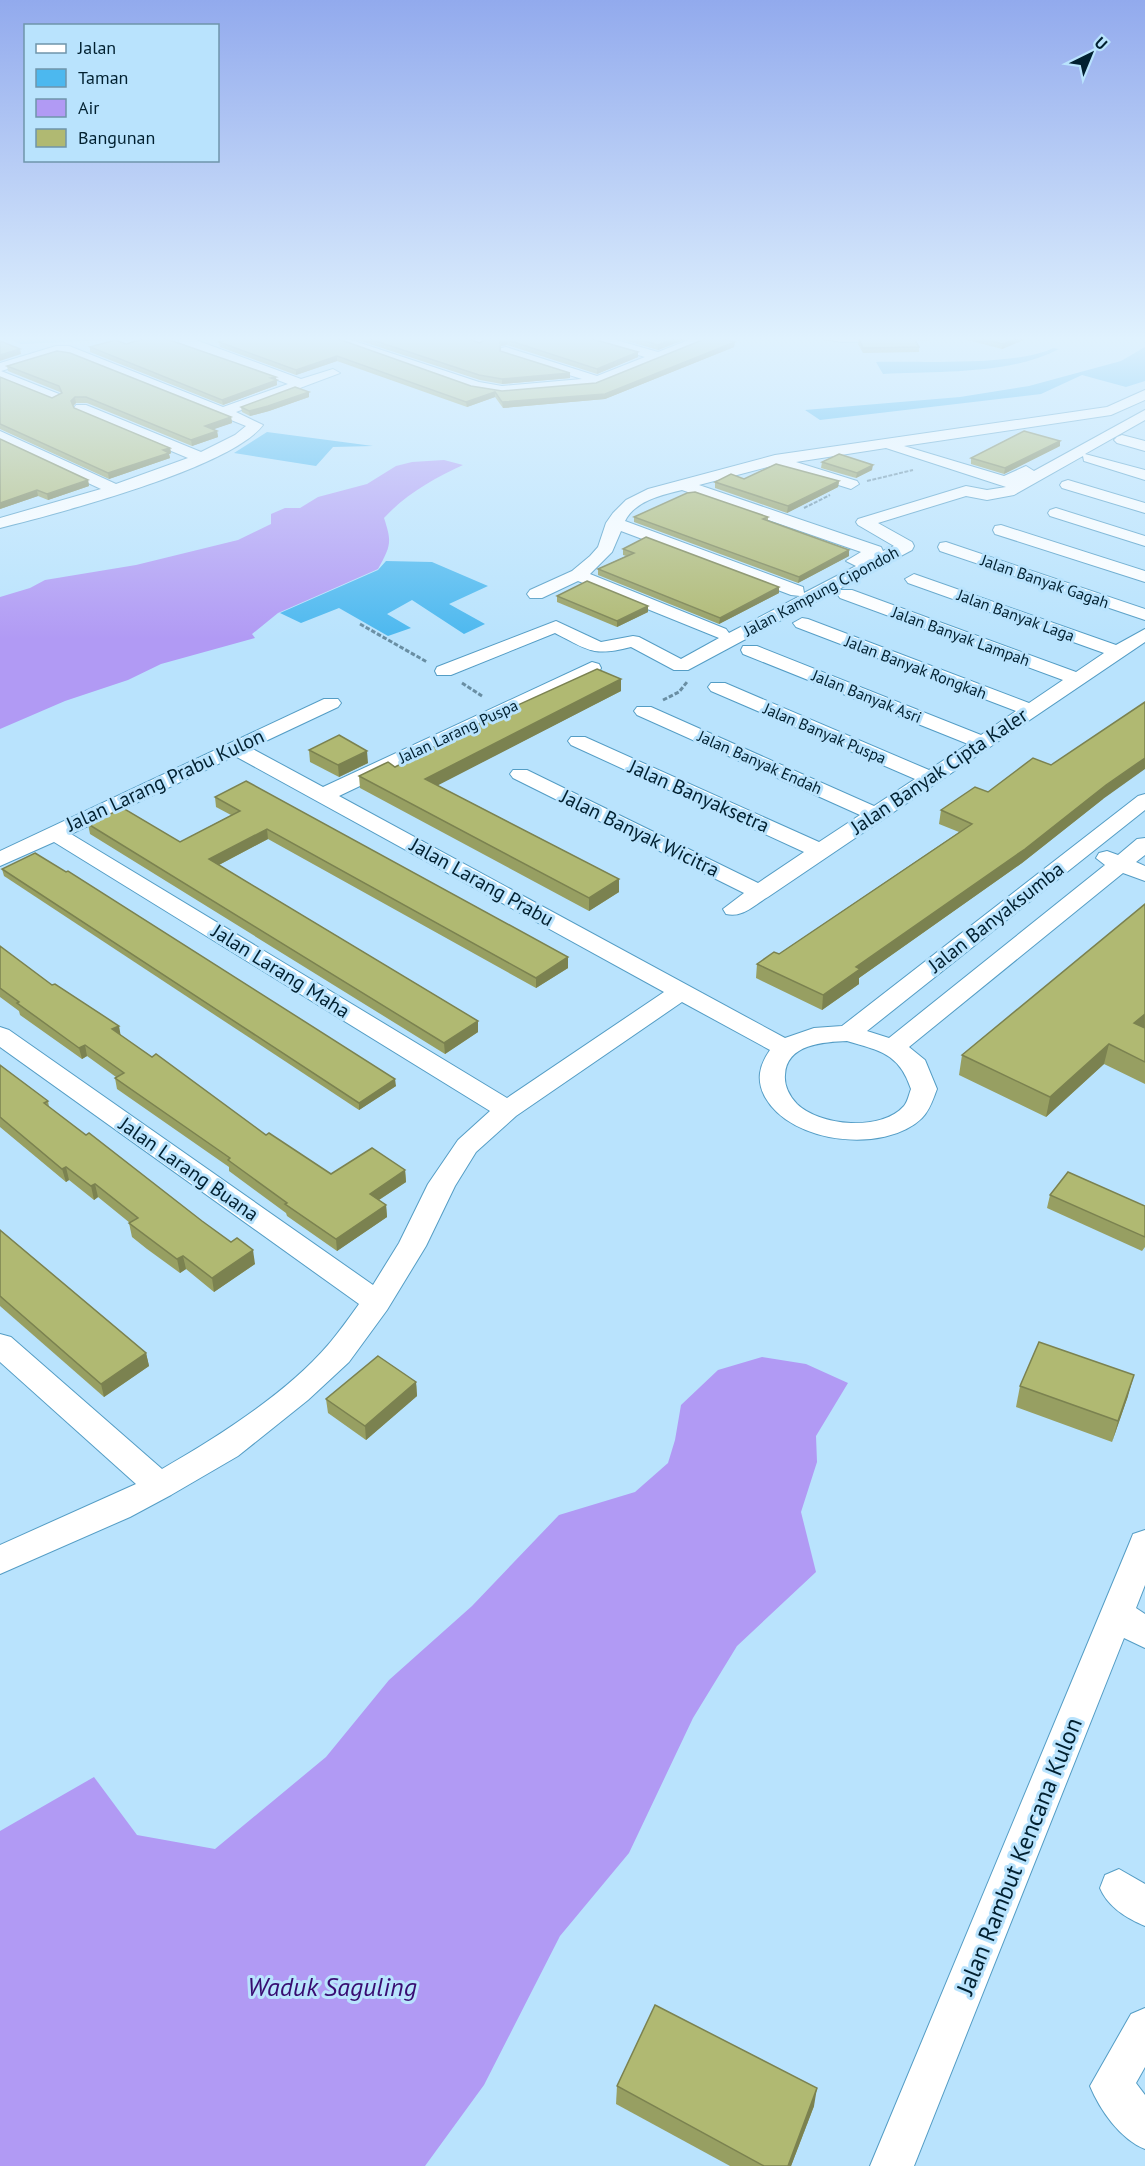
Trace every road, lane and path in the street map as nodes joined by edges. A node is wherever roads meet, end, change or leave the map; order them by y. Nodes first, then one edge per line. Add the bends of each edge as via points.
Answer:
1 (2, 437) edge
2 (151, 437) edge
3 (236, 437) edge
4 (935, 437) edge
5 (1065, 437) edge
6 (1094, 437) edge
7 (1068, 438) joint
8 (1122, 440) dead end
9 (884, 444) junction
10 (1145, 446) edge
11 (0, 450) edge
12 (201, 458) junction
13 (1089, 458) dead end
14 (775, 460) junction
15 (1145, 475) edge
16 (681, 484) junction
17 (851, 484) dead end
18 (1068, 485) dead end
19 (114, 489) junction
20 (95, 496) junction
21 (1145, 508) edge
22 (1056, 513) dead end
23 (0, 523) edge
24 (615, 524) junction
25 (1001, 530) dead end
26 (1145, 541) edge
27 (946, 547) dead end
28 (578, 575) junction
29 (1145, 577) edge
30 (914, 579) dead end
31 (797, 591) junction
32 (537, 594) dead end
33 (846, 594) dead end
34 (1145, 615) edge
35 (802, 622) dead end
36 (360, 624) dead end
37 (720, 633) junction
38 (1145, 634) edge
39 (750, 650) dead end
40 (1118, 652) junction
41 (681, 655) dead end
42 (592, 668) edge
43 (444, 671) junction
44 (1077, 679) junction
45 (718, 687) dead end
46 (482, 696) dead end
47 (331, 703) dead end
48 (1031, 710) junction
49 (644, 711) dead end
50 (578, 741) dead end
51 (984, 743) junction
52 (234, 747) junction
53 (520, 774) dead end
54 (931, 778) junction
55 (324, 795) junction
56 (1145, 800) edge
57 (876, 814) junction
58 (56, 832) junction
59 (1093, 841) junction
60 (820, 851) junction
61 (1137, 853) edge
62 (0, 858) edge
63 (1145, 874) edge
64 (759, 892) junction
65 (734, 909) dead end
66 (682, 991) junction
67 (848, 1033) junction
68 (0, 1035) edge
69 (892, 1047) junction
70 (785, 1048) junction
71 (507, 1110) junction
72 (377, 1302) junction
73 (0, 1345) edge
74 (160, 1486) junction
75 (1145, 1544) edge
76 (0, 1560) edge
77 (1132, 1624) edge
78 (1145, 2028) edge
79 (1145, 2128) edge
80 (892, 2166) edge

1 - 19 street
2 - 12 street
3 - 12 street
4 - 9 street
5 - 7 street
6 - 43 street, Jalan Kampung Cipondoh via 1008,492 996,496 966,491 864,522 906,546 681,666 633,641 597,647 555,626
7 - 9 street via 1006,482
8 - 10 street
9 - 14 street
11 - 20 street
12 - 19 street
13 - 15 street
14 - 16 street
14 - 17 street
16 - 24 street via 632,503
16 - 31 street via 875,551
18 - 21 street
19 - 20 street
20 - 23 street
22 - 26 street
24 - 28 street via 606,548
24 - 31 street
25 - 29 street
27 - 34 street, Jalan Banyak Gagah
28 - 32 street
28 - 37 street
30 - 40 street, Jalan Banyak Laga
31 - 37 street
33 - 44 street, Jalan Banyak Lampah
35 - 48 street, Jalan Banyak Rongkah
36 - 43 path
37 - 41 street
38 - 40 street, Jalan Banyak Cipta Kaler
39 - 51 street, Jalan Banyak Asri
40 - 44 street, Jalan Banyak Cipta Kaler
42 - 55 street, Jalan Larang Puspa
43 - 46 path
44 - 48 street, Jalan Banyak Cipta Kaler
45 - 54 street, Jalan Banyak Puspa
47 - 52 street, Jalan Larang Prabu Kulon
48 - 51 street, Jalan Banyak Cipta Kaler
49 - 57 street, Jalan Banyak Endah
50 - 60 street, Jalan Banyaksetra
51 - 54 street, Jalan Banyak Cipta Kaler
52 - 55 street, Jalan Larang Prabu
52 - 58 street, Jalan Larang Prabu Kulon
53 - 64 street, Jalan Banyak Wicitra
54 - 57 street, Jalan Banyak Cipta Kaler
55 - 66 street, Jalan Larang Prabu
56 - 59 street, Jalan Banyaksumba
57 - 60 street, Jalan Banyak Cipta Kaler
58 - 62 street, Jalan Larang Prabu Kulon
58 - 71 street, Jalan Larang Maha
59 - 61 street
59 - 67 street, Jalan Banyaksumba
60 - 64 street, Jalan Banyak Cipta Kaler
61 - 63 street
61 - 69 street, Jalan Banyaksumba
64 - 65 street, Jalan Banyak Cipta Kaler
66 - 70 street, Jalan Larang Prabu
66 - 71 street
67 - 69 street
67 - 70 street via 803,1039
68 - 72 street, Jalan Larang Buana
69 - 70 street via 916,1066 924,1089 915,1110 891,1126 856,1132 820,1126 790,1112 772,1090 771,1067
71 - 72 street via 466,1146
72 - 74 street via 338,1354 297,1392 227,1446
73 - 74 street
74 - 76 street
75 - 77 street, Jalan Rambut Kencana Kulon
77 - 80 street, Jalan Rambut Kencana Kulon
78 - 79 street via 1112,2086

